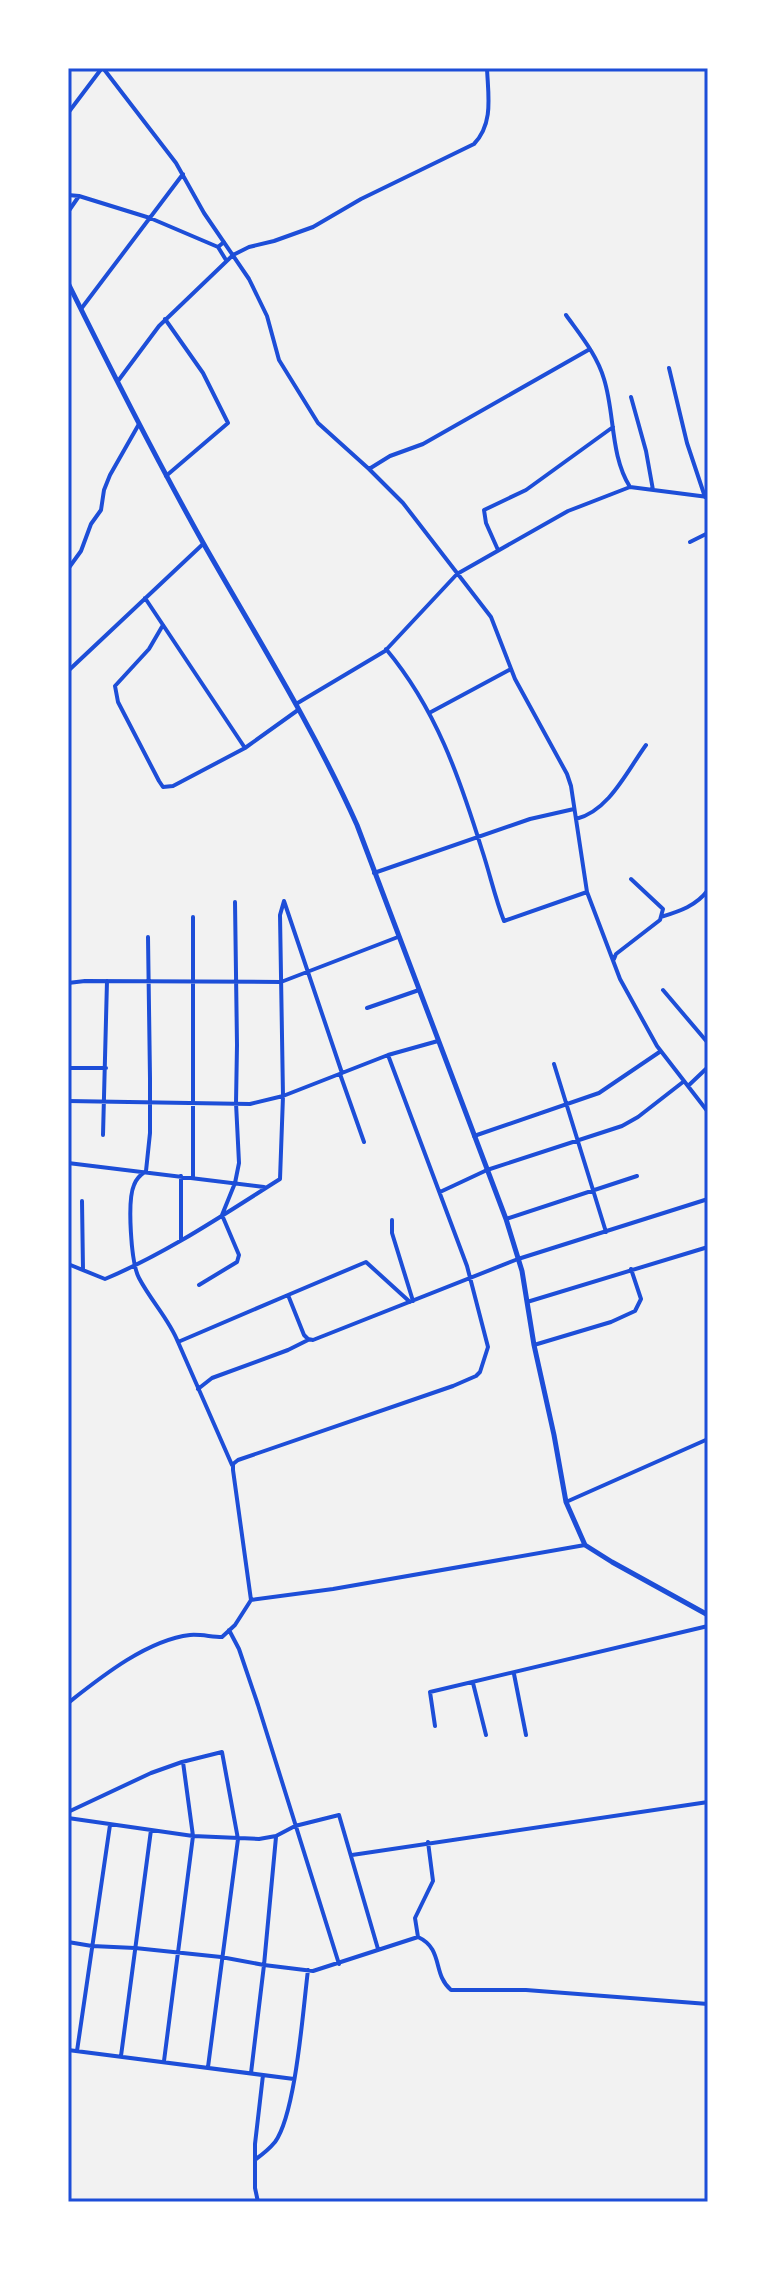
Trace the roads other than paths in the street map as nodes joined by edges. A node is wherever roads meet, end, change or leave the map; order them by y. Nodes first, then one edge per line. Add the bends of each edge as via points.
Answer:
1 (102, 68) edge
2 (487, 68) edge
3 (68, 113) edge
4 (183, 174) junction
5 (68, 195) edge
6 (79, 196) junction
7 (68, 212) edge
8 (150, 218) junction
9 (224, 242) junction
10 (218, 247) junction
11 (233, 255) junction
12 (226, 260) junction
13 (68, 283) edge
14 (81, 309) junction
15 (566, 315) dead end
16 (165, 319) junction
17 (590, 349) junction
18 (669, 368) dead end
19 (117, 383) junction
20 (631, 397) dead end
21 (139, 424) junction
22 (613, 427) junction
23 (369, 469) junction
24 (166, 476) junction
25 (630, 487) junction
26 (653, 490) junction
27 (706, 497) edge
28 (708, 533) edge
29 (690, 542) dead end
30 (203, 543) junction
31 (498, 550) junction
32 (68, 569) edge
33 (457, 574) junction
34 (145, 598) junction
35 (163, 625) junction
36 (386, 649) junction
37 (511, 669) junction
38 (68, 671) edge
39 (296, 707) junction
40 (431, 712) junction
41 (646, 745) dead end
42 (245, 748) junction
43 (575, 809) junction
44 (576, 819) junction
45 (478, 836) junction
46 (374, 873) junction
47 (631, 879) dead end
48 (708, 890) edge
49 (587, 892) junction
50 (235, 902) dead end
51 (193, 917) dead end
52 (661, 917) junction
53 (148, 937) dead end
54 (398, 937) junction
55 (613, 961) junction
56 (307, 971) junction
57 (107, 981) junction
58 (149, 981) junction
59 (193, 982) junction
60 (236, 982) junction
61 (281, 982) junction
62 (68, 983) edge
63 (419, 990) junction
64 (663, 990) dead end
65 (367, 1008) dead end
66 (438, 1041) junction
67 (708, 1043) edge
68 (661, 1051) junction
69 (388, 1055) junction
70 (554, 1064) dead end
71 (708, 1067) edge
72 (68, 1068) edge
73 (106, 1068) junction
74 (341, 1074) junction
75 (686, 1084) junction
76 (283, 1096) junction
77 (105, 1100) junction
78 (68, 1101) edge
79 (149, 1101) junction
80 (193, 1102) junction
81 (236, 1103) junction
82 (568, 1104) junction
83 (708, 1112) edge
84 (103, 1135) dead end
85 (474, 1136) junction
86 (578, 1140) junction
87 (364, 1142) dead end
88 (68, 1163) edge
89 (487, 1170) junction
90 (146, 1171) junction
91 (181, 1176) junction
92 (637, 1176) dead end
93 (193, 1177) junction
94 (235, 1183) junction
95 (266, 1188) junction
96 (592, 1190) junction
97 (440, 1192) junction
98 (708, 1199) edge
99 (82, 1201) dead end
100 (222, 1215) junction
101 (506, 1219) junction
102 (392, 1220) dead end
103 (606, 1232) junction
104 (181, 1240) junction
105 (708, 1247) edge
106 (518, 1259) junction
107 (68, 1264) edge
108 (135, 1267) junction
109 (631, 1269) junction
110 (83, 1270) junction
111 (471, 1278) junction
112 (199, 1285) dead end
113 (288, 1295) junction
114 (412, 1301) junction
115 (527, 1302) junction
116 (308, 1339) junction
117 (178, 1342) junction
118 (534, 1345) junction
119 (198, 1389) junction
120 (708, 1439) edge
121 (233, 1468) junction
122 (566, 1502) junction
123 (585, 1545) junction
124 (251, 1600) junction
125 (708, 1615) edge
126 (708, 1626) edge
127 (229, 1630) junction
128 (514, 1674) junction
129 (473, 1683) junction
130 (68, 1703) edge
131 (435, 1726) dead end
132 (486, 1735) dead end
133 (526, 1735) dead end
134 (182, 1762) junction
135 (708, 1802) edge
136 (68, 1812) edge
137 (68, 1818) edge
138 (110, 1825) junction
139 (295, 1826) junction
140 (151, 1830) junction
141 (193, 1836) junction
142 (276, 1836) junction
143 (238, 1839) junction
144 (428, 1842) junction
145 (352, 1855) junction
146 (418, 1937) junction
147 (68, 1942) edge
148 (92, 1946) junction
149 (135, 1948) junction
150 (378, 1949) junction
151 (178, 1953) junction
152 (221, 1957) junction
153 (339, 1964) junction
154 (264, 1965) junction
155 (308, 1970) junction
156 (708, 2004) edge
157 (68, 2050) edge
158 (77, 2051) junction
159 (121, 2056) junction
160 (164, 2061) junction
161 (208, 2067) junction
162 (251, 2073) junction
163 (263, 2075) junction
164 (294, 2079) junction
165 (256, 2159) junction
166 (258, 2202) edge

1 - 3 street
1 - 4 street
2 - 11 street via 488,121 474,144 313,227
4 - 8 street
4 - 9 street
5 - 6 street
6 - 7 street
6 - 8 street
8 - 10 street
8 - 14 street
9 - 10 street
9 - 11 street
10 - 12 street
11 - 12 street
11 - 23 street via 256,291 279,360 306,406 327,433
12 - 16 street
13 - 14 street
14 - 19 street
15 - 17 street
16 - 19 street
16 - 24 street via 203,373 228,423
17 - 22 street via 605,383
17 - 23 street
18 - 27 street
19 - 21 street
20 - 26 street
21 - 24 street
21 - 32 street
22 - 25 street
22 - 31 street via 526,490 484,510
23 - 33 street via 403,503
24 - 30 street
25 - 26 street
25 - 31 street via 568,511
26 - 27 street
28 - 29 street
30 - 34 street
30 - 39 street
31 - 33 street
33 - 36 street
33 - 37 street via 491,617
34 - 35 street
34 - 38 street
35 - 42 street
35 - 42 street via 115,686 118,702 163,787
36 - 39 street
36 - 40 street
37 - 40 street
37 - 43 street via 567,774
39 - 42 street
39 - 46 street via 333,771
40 - 45 street
41 - 44 street via 606,802
43 - 44 street
43 - 45 street
44 - 49 street
45 - 46 street
45 - 49 street via 504,921
46 - 54 street
47 - 52 street via 663,909
48 - 52 street via 700,900
49 - 55 street
50 - 60 street
51 - 59 street
52 - 55 street
53 - 58 street
54 - 56 street
54 - 63 street
55 - 68 street
56 - 61 street
56 - 61 street via 284,901
56 - 74 street
57 - 58 street
57 - 62 street
57 - 73 street
58 - 59 street
58 - 79 street
59 - 60 street
59 - 80 street
60 - 61 street
60 - 81 street
61 - 76 street
63 - 65 street
63 - 66 street
64 - 67 street
66 - 69 street
66 - 85 street
68 - 75 street
68 - 82 street via 599,1093
69 - 74 street
69 - 97 street
70 - 82 street
71 - 75 street
72 - 73 street
73 - 77 street
74 - 76 street
74 - 87 street
75 - 83 street
75 - 86 street via 622,1126
76 - 81 street
76 - 95 street via 280,1179
77 - 78 street
77 - 79 street
77 - 84 street
79 - 80 street
79 - 90 street
80 - 81 street
80 - 93 street
81 - 94 street
82 - 85 street
82 - 86 street
85 - 89 street
86 - 89 street
86 - 96 street
88 - 90 street
89 - 97 street
89 - 101 street
90 - 91 street
90 - 108 street via 132,1192
91 - 93 street
91 - 104 street
92 - 96 street
93 - 94 street
94 - 95 street
94 - 100 street
95 - 100 street
96 - 101 street
96 - 103 street
97 - 111 street
98 - 103 street
99 - 110 street
100 - 104 street
100 - 112 street via 239,1255 237,1262
101 - 106 street
102 - 114 street
103 - 106 street
104 - 108 street
105 - 109 street
106 - 111 street
106 - 115 street
107 - 110 street
108 - 110 street via 105,1279
108 - 117 street
109 - 115 street
109 - 118 street via 641,1299 635,1311
111 - 114 street
111 - 121 street via 488,1347 476,1376 238,1460
113 - 114 street via 366,1262
113 - 116 street
113 - 117 street
114 - 116 street
115 - 118 street
116 - 119 street via 212,1378
117 - 119 street
118 - 122 street
119 - 121 street
120 - 122 street
121 - 124 street
122 - 123 street
123 - 124 street
123 - 125 street
124 - 127 street
126 - 128 street
127 - 130 street via 222,1637 191,1635 141,1652
127 - 139 street
128 - 129 street
128 - 133 street
129 - 131 street via 430,1692
129 - 132 street
134 - 136 street
134 - 141 street
134 - 143 street via 222,1752
135 - 144 street
137 - 138 street
138 - 140 street
138 - 148 street
139 - 142 street
139 - 145 street via 339,1815
139 - 153 street
140 - 141 street
140 - 149 street
141 - 143 street
141 - 151 street
142 - 143 street
142 - 154 street
143 - 152 street
144 - 145 street
144 - 146 street via 433,1881 415,1918
145 - 150 street
146 - 150 street
146 - 156 street via 435,1952 442,1983 451,1990 526,1990
147 - 148 street
148 - 149 street
148 - 158 street
149 - 151 street
149 - 159 street
150 - 153 street
151 - 152 street
151 - 160 street
152 - 154 street
152 - 161 street
153 - 155 street
154 - 155 street
154 - 162 street
155 - 164 street
157 - 158 street
158 - 159 street
159 - 160 street
160 - 161 street
161 - 162 street
162 - 163 street
163 - 164 street
163 - 165 street
164 - 165 street via 282,2128
165 - 166 street

